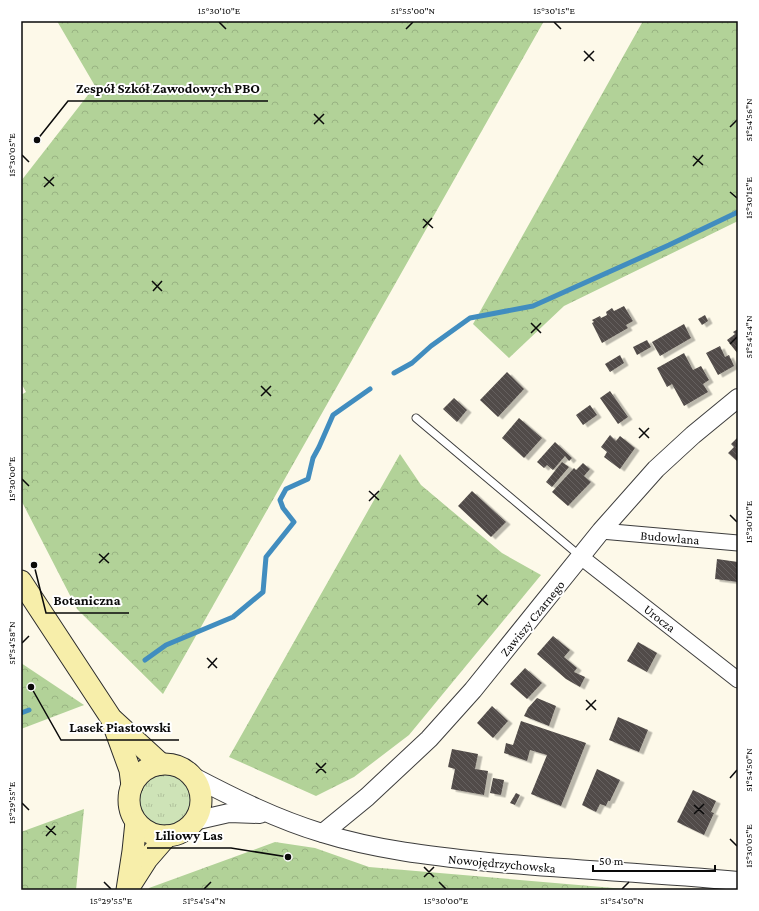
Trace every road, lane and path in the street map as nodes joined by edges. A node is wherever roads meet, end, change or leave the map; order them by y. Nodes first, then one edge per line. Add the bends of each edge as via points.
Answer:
1 (738, 398) edge
2 (416, 418) dead end
3 (601, 531) junction
4 (738, 543) edge
5 (581, 557) junction
6 (21, 581) edge
7 (738, 680) edge
8 (111, 718) junction
9 (161, 764) junction
10 (192, 776) junction
11 (132, 786) junction
12 (271, 815) junction
13 (194, 821) junction
14 (136, 822) junction
15 (323, 833) junction
16 (167, 836) junction
17 (738, 881) edge
18 (127, 890) edge

1 - 3 street, Zawiszy Czarnego via 656,469
2 - 5 lane
3 - 4 street, Budowlana
3 - 5 street, Zawiszy Czarnego
5 - 7 street, Urocza
5 - 15 street, Zawiszy Czarnego via 473,690 429,739 367,797
6 - 8 main road
8 - 9 main road
8 - 11 main road via 130,770
9 - 10 main road via 183,769
9 - 11 main road via 138,775
10 - 12 street, Nowojędrzychowska
10 - 13 main road via 201,798
11 - 14 main road via 129,798 130,811
12 - 13 street, Nowojędrzychowska via 230,813
12 - 15 street, Nowojędrzychowska
13 - 16 main road via 177,834
14 - 16 main road via 155,835
14 - 18 main road
15 - 17 street, Nowojędrzychowska via 425,856
16 - 18 main road via 147,859

